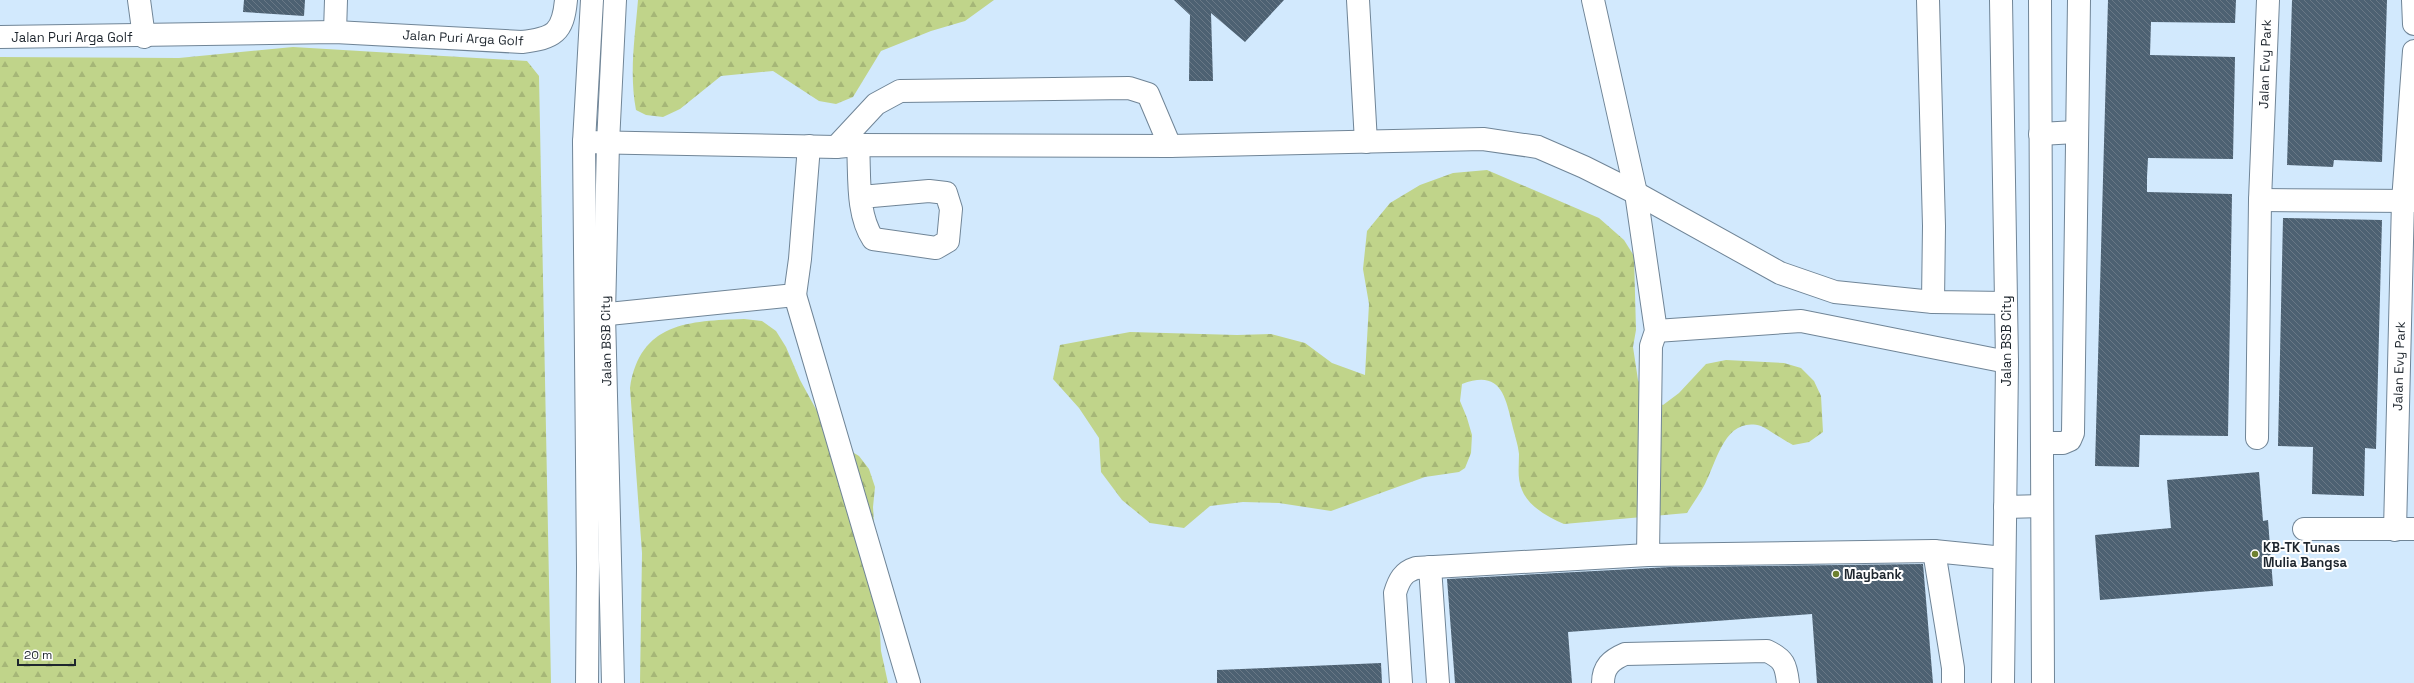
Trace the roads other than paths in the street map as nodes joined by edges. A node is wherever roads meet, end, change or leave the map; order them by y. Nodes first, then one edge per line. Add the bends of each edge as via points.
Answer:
1 (139, 0) edge
2 (336, 0) edge
3 (566, 0) edge
4 (592, 0) edge
5 (615, 0) edge
6 (1358, 0) edge
7 (1593, 0) edge
8 (1928, 0) edge
9 (2001, 0) edge
10 (2040, 0) edge
11 (2079, 0) edge
12 (2268, 0) edge
13 (2414, 0) edge
14 (2414, 24) edge
15 (335, 32) junction
16 (144, 36) junction
17 (0, 37) edge
18 (2414, 51) edge
19 (2076, 132) junction
20 (2040, 134) junction
21 (584, 142) junction
22 (1366, 142) junction
23 (608, 143) junction
24 (858, 145) junction
25 (810, 146) junction
26 (1170, 146) junction
27 (836, 147) junction
28 (1636, 193) junction
29 (860, 197) dead end
30 (2260, 200) junction
31 (2409, 201) edge
32 (795, 295) junction
33 (1933, 302) junction
34 (2006, 303) junction
35 (594, 316) junction
36 (2041, 328) junction
37 (2074, 328) junction
38 (1656, 331) junction
39 (2007, 362) junction
40 (2256, 438) dead end
41 (2042, 443) junction
42 (2042, 506) junction
43 (2005, 507) junction
44 (2304, 529) dead end
45 (2404, 530) edge
46 (1934, 551) junction
47 (1648, 555) junction
48 (2004, 558) junction
49 (1430, 567) junction
50 (587, 683) edge
51 (612, 683) edge
52 (909, 683) edge
53 (1401, 683) edge
54 (1438, 683) edge
55 (1603, 683) edge
56 (1788, 683) edge
57 (1953, 683) edge
58 (2003, 683) edge
59 (2043, 683) edge

1 - 16 street, Jalan Puri Arga Golf
2 - 15 street
3 - 15 street, Jalan Puri Arga Golf via 564,19 559,28 541,40 522,42
4 - 21 street, Jalan BSB City
5 - 23 street, Jalan BSB City
6 - 22 street
7 - 28 street
8 - 33 street via 1934,226
9 - 34 street, Jalan BSB City
10 - 20 street
11 - 19 street
12 - 30 street, Jalan Evy Park
13 - 14 street
15 - 16 street, Jalan Puri Arga Golf
16 - 17 street, Jalan Puri Arga Golf
18 - 31 street, Jalan Evy Park
19 - 20 street
19 - 37 street
20 - 36 street
21 - 23 street
21 - 35 street, Jalan BSB City
22 - 26 street
22 - 28 street via 1483,140 1538,148
23 - 25 street
23 - 35 street, Jalan BSB City
24 - 26 street
24 - 27 street
24 - 29 street
25 - 27 street
25 - 32 street
26 - 27 street via 1148,94 1129,88 1114,88 900,91 876,104
28 - 33 street via 1780,273 1835,292
28 - 38 street
30 - 31 street
30 - 40 street, Jalan Evy Park
31 - 45 street, Jalan Evy Park
32 - 35 street
32 - 52 street
33 - 34 street
34 - 39 street, Jalan BSB City
35 - 50 street, Jalan BSB City
35 - 51 street, Jalan BSB City
36 - 37 street
36 - 41 street
37 - 41 street via 2073,433 2070,440 2063,443
38 - 39 street via 1801,320
38 - 47 street via 1651,346
39 - 43 street, Jalan BSB City
41 - 42 street
42 - 43 street
42 - 59 street
43 - 48 street, Jalan BSB City
44 - 45 street, Jalan Evy Park
46 - 47 street
46 - 48 street
46 - 57 street via 1953,668
47 - 49 street
48 - 58 street, Jalan BSB City
49 - 53 street via 1407,571 1398,582 1395,593
49 - 54 street
55 - 56 street via 1607,665 1625,654 1767,651 1780,657 1786,665

